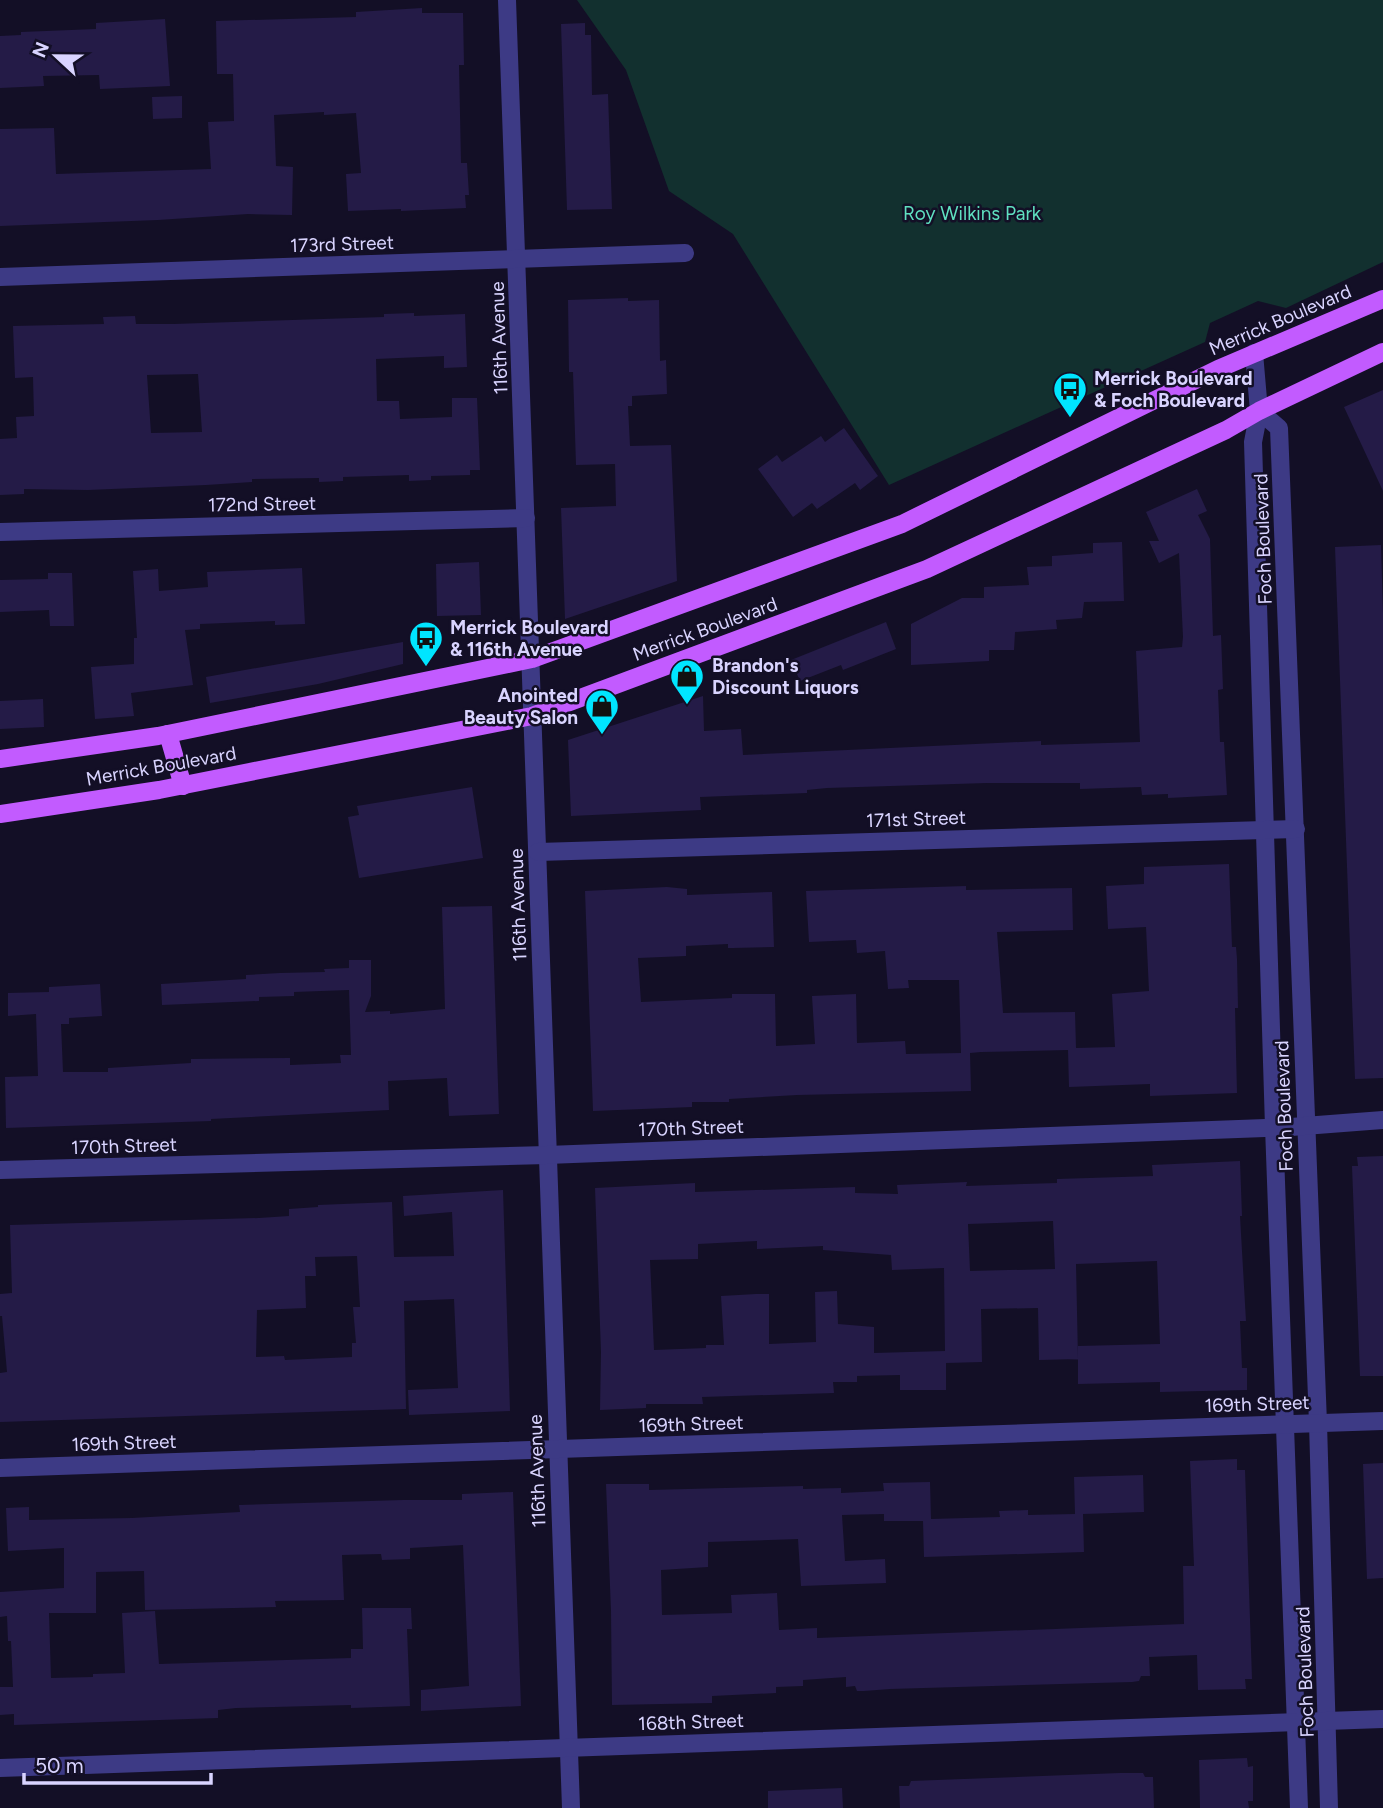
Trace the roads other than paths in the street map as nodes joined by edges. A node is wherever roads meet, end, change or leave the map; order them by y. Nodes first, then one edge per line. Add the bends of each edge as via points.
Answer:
1 (507, 0) edge
2 (685, 253) dead end
3 (517, 259) junction
4 (0, 277) edge
5 (1383, 299) edge
6 (1383, 352) edge
7 (1254, 353) junction
8 (1259, 411) junction
9 (526, 518) junction
10 (0, 532) edge
11 (532, 659) junction
12 (532, 716) junction
13 (168, 734) junction
14 (0, 759) edge
15 (183, 786) junction
16 (0, 814) edge
17 (1265, 829) junction
18 (1296, 829) junction
19 (538, 852) junction
20 (1383, 1120) edge
21 (1306, 1125) junction
22 (1274, 1127) junction
23 (547, 1155) junction
24 (0, 1170) edge
25 (1383, 1421) edge
26 (1318, 1423) junction
27 (1287, 1424) junction
28 (558, 1449) junction
29 (0, 1468) edge
30 (1383, 1719) edge
31 (1328, 1721) junction
32 (1296, 1722) junction
33 (568, 1748) junction
34 (0, 1768) edge
35 (571, 1808) edge
36 (1299, 1808) edge
37 (1329, 1808) edge

1 - 3 street, 116th Avenue
2 - 3 street, 173rd Street
3 - 4 street, 173rd Street
3 - 9 street, 116th Avenue
5 - 7 main road, Merrick Boulevard
6 - 8 main road, Merrick Boulevard
7 - 8 street, Foch Boulevard
7 - 11 main road, Merrick Boulevard via 902,524
8 - 12 main road, Merrick Boulevard via 927,569
8 - 17 street, Foch Boulevard via 1253,442
8 - 18 street, Foch Boulevard via 1279,428
9 - 10 street, 172nd Street
9 - 11 street, 116th Avenue
11 - 12 street, 116th Avenue
11 - 13 main road, Merrick Boulevard
12 - 15 main road, Merrick Boulevard
12 - 19 street, 116th Avenue
13 - 14 main road, Merrick Boulevard
13 - 15 main road
15 - 16 main road, Merrick Boulevard
17 - 18 street, 171st Street
17 - 19 street, 171st Street
17 - 22 street, Foch Boulevard
18 - 21 street, Foch Boulevard
19 - 23 street, 116th Avenue
20 - 21 street, 170th Street
21 - 22 street, 170th Street
21 - 26 street, Foch Boulevard
22 - 23 street, 170th Street
22 - 27 street, Foch Boulevard
23 - 24 street, 170th Street
23 - 28 street, 116th Avenue
25 - 26 street, 169th Street
26 - 27 street, 169th Street
26 - 31 street, Foch Boulevard
27 - 28 street, 169th Street
27 - 32 street, Foch Boulevard
28 - 29 street, 169th Street
28 - 33 street, 116th Avenue
30 - 31 street, 168th Street
31 - 32 street, 168th Street
31 - 37 street, Foch Boulevard
32 - 33 street, 168th Street
32 - 36 street, Foch Boulevard
33 - 34 street, 168th Street
33 - 35 street, 116th Avenue

